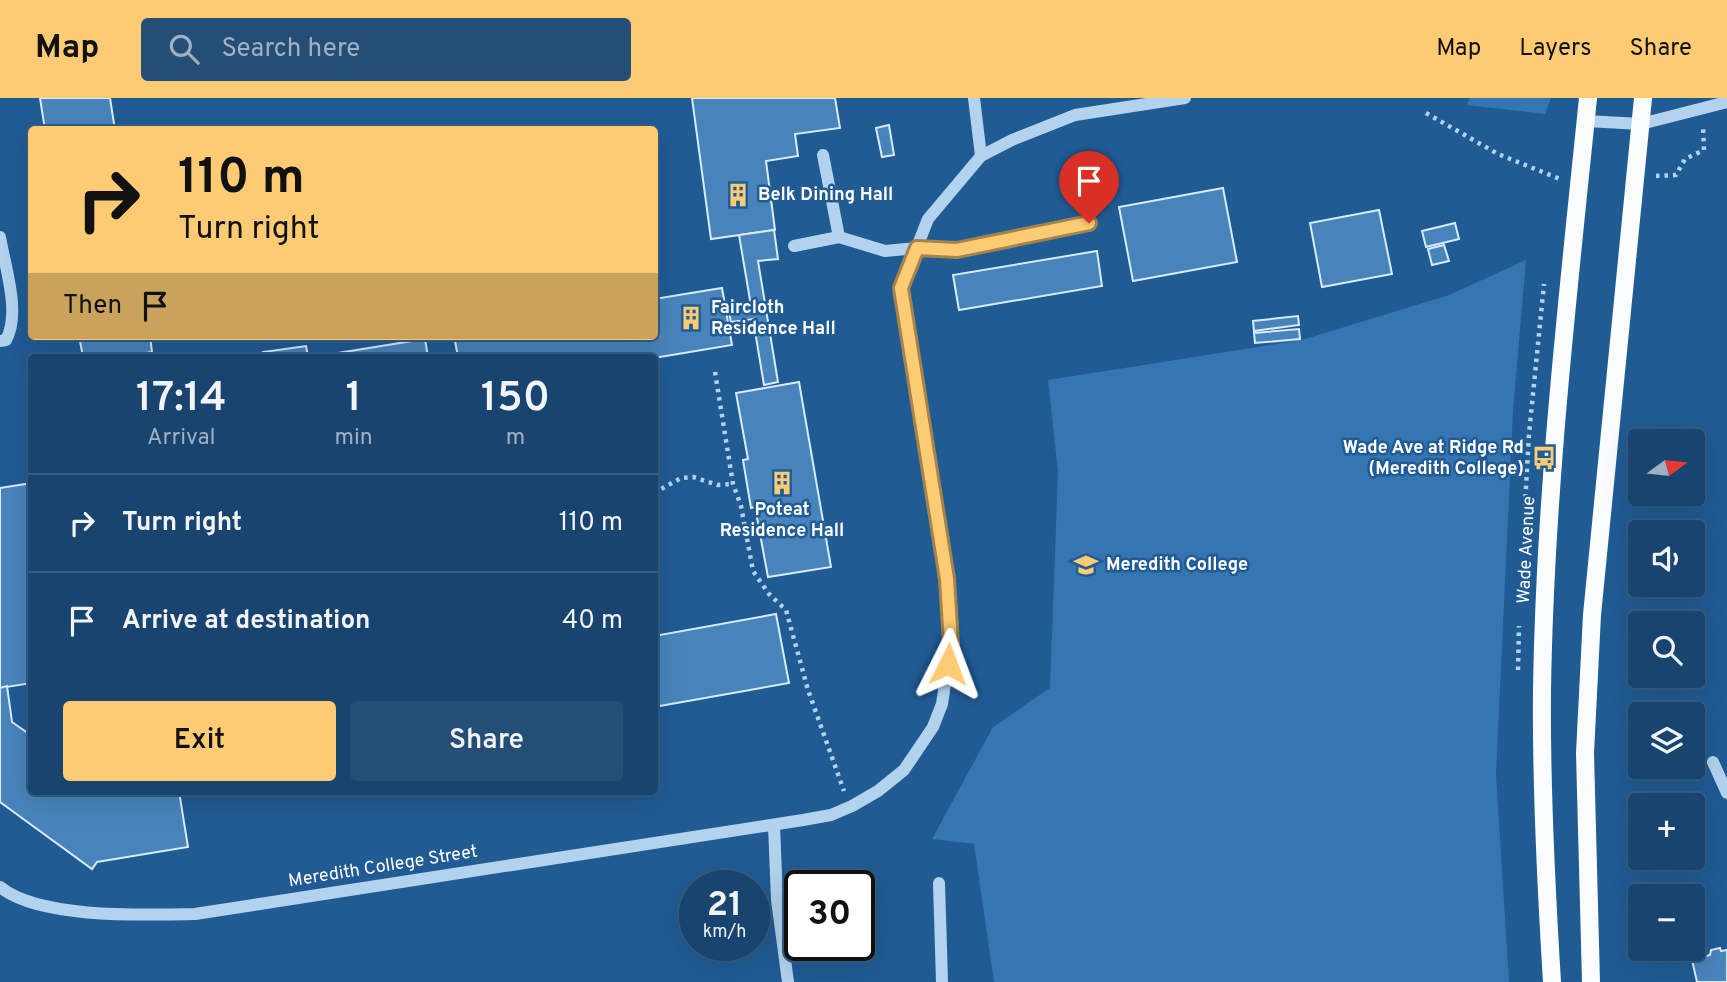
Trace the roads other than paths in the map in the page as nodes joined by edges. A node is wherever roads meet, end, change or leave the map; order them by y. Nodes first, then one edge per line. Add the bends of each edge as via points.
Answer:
1 (974, 98) edge
2 (1185, 98) edge
3 (1588, 98) edge
4 (1643, 98) edge
5 (1727, 102) edge
6 (1586, 121) junction
7 (1641, 124) junction
8 (823, 155) dead end
9 (981, 156) junction
10 (1089, 223) dead end
11 (0, 237) edge
12 (839, 237) junction
13 (794, 246) dead end
14 (917, 248) junction
15 (0, 341) edge
16 (1713, 762) dead end
17 (1727, 793) edge
18 (774, 825) junction
19 (939, 883) dead end
20 (0, 887) edge
21 (788, 982) edge
22 (942, 982) edge
23 (1552, 982) edge
24 (1591, 982) edge

1 - 9 street
2 - 9 street, Meredith College Street via 1075,115
3 - 6 main road, Wade Avenue
4 - 7 main road
5 - 7 street
6 - 7 street
6 - 23 main road, Wade Avenue via 1558,395 1545,604 1543,790
7 - 24 main road via 1592,615 1585,752
8 - 12 street
9 - 14 street, Meredith College Street via 928,219
10 - 14 street via 957,250
11 - 15 street via 13,328 6,340
12 - 13 street
12 - 14 street via 885,251
14 - 18 street, Meredith College Street via 901,288 949,598 951,644 942,705 911,761 877,791 831,814
16 - 17 street
18 - 20 street, Meredith College Street via 195,914 119,915 61,909 9,894
18 - 21 street via 777,900
19 - 22 street

